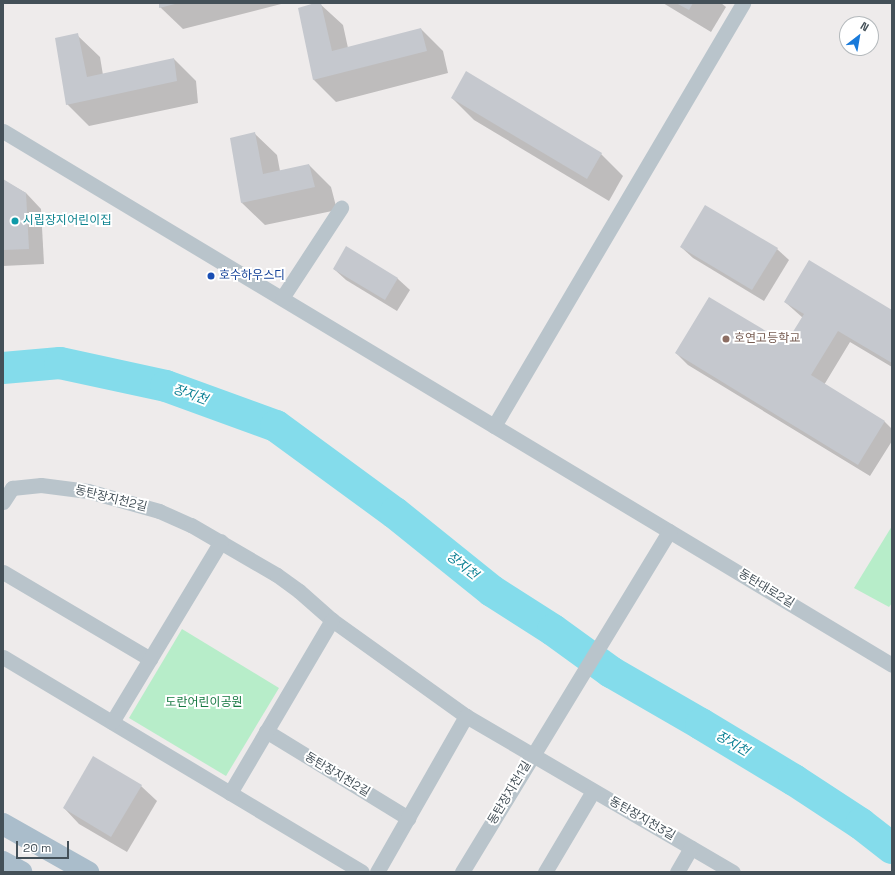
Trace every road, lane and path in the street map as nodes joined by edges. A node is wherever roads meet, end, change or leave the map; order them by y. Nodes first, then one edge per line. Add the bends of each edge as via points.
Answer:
1 (743, 3) edge
2 (3, 131) edge
3 (341, 208) dead end
4 (282, 298) junction
5 (494, 426) junction
6 (3, 502) edge
7 (669, 531) junction
8 (221, 541) junction
9 (3, 572) edge
10 (332, 620) junction
11 (3, 657) edge
12 (150, 659) junction
13 (892, 665) edge
14 (466, 716) junction
15 (112, 722) junction
16 (266, 731) junction
17 (532, 756) junction
18 (593, 791) junction
19 (230, 793) junction
20 (408, 818) junction
21 (3, 824) edge
22 (691, 848) junction
23 (3, 862) edge
24 (20, 872) edge
25 (88, 872) edge
26 (362, 872) edge
27 (377, 872) edge
28 (462, 872) edge
29 (545, 872) edge
30 (677, 872) edge
31 (733, 872) edge

1 - 5 street
2 - 4 street, 동탄대로2길
3 - 4 street
4 - 5 street, 동탄대로2길
5 - 7 street, 동탄대로2길
6 - 8 street, 동탄장지천2길 via 12,488 40,485 88,491 159,511
7 - 13 street, 동탄대로2길
7 - 17 street, 동탄장지천1길
8 - 10 street, 동탄장지천2길 via 299,591
8 - 12 street
9 - 12 street
10 - 14 street, 동탄장지천2길
10 - 16 street
11 - 15 street
12 - 15 street
14 - 17 street, 동탄장지천2길
14 - 20 street
15 - 19 street
16 - 19 street
16 - 20 street, 동탄장지천2길
17 - 18 street, 동탄장지천3길
17 - 28 street, 동탄장지천1길
18 - 22 street, 동탄장지천3길
18 - 29 street
19 - 26 street
20 - 27 street
21 - 25 main road
22 - 30 street
22 - 31 street, 동탄장지천3길
23 - 24 main road

